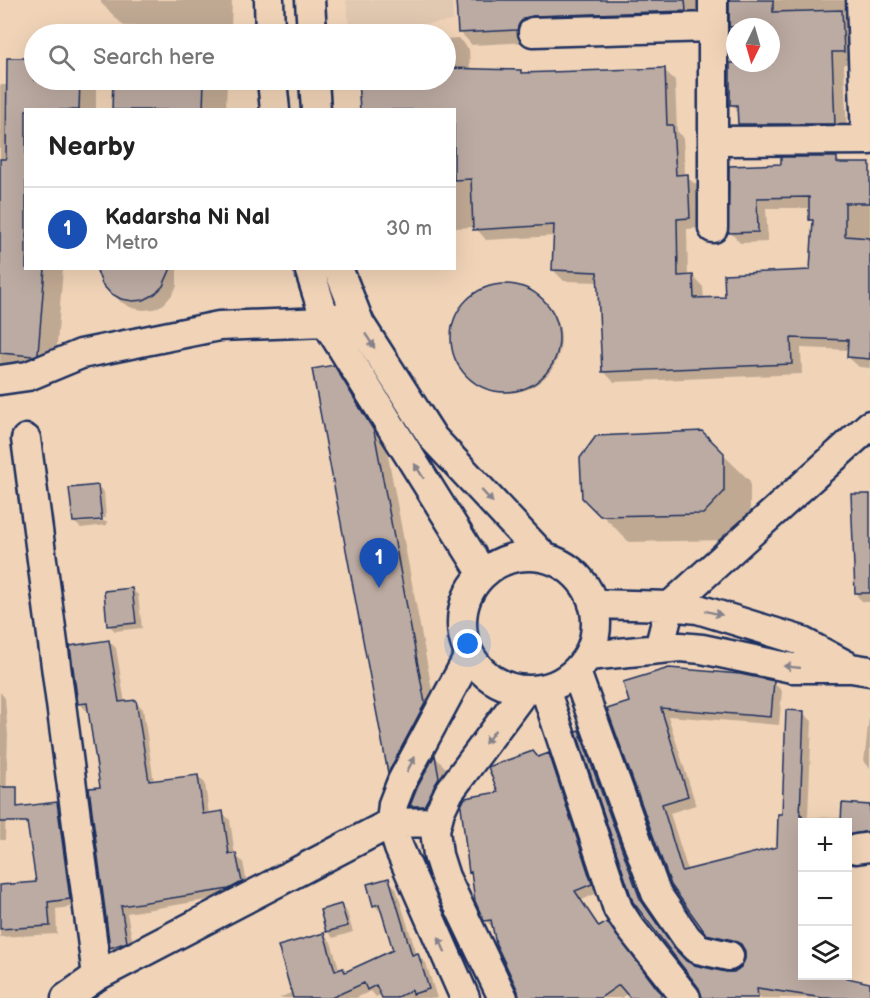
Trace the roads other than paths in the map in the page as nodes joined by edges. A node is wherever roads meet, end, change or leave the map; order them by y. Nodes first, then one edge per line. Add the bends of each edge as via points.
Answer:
1 (269, 0) edge
2 (310, 0) edge
3 (861, 0) edge
4 (713, 14) edge
5 (270, 24) edge
6 (311, 24) edge
7 (533, 32) dead end
8 (273, 90) edge
9 (315, 90) edge
10 (275, 108) edge
11 (316, 108) edge
12 (868, 140) edge
13 (713, 141) junction
14 (713, 228) dead end
15 (310, 270) edge
16 (339, 270) edge
17 (355, 312) junction
18 (326, 322) junction
19 (0, 380) edge
20 (870, 425) edge
21 (26, 440) dead end
22 (545, 558) junction
23 (483, 574) junction
24 (593, 604) junction
25 (670, 606) junction
26 (659, 649) junction
27 (470, 656) junction
28 (582, 664) junction
29 (860, 669) edge
30 (535, 690) junction
31 (437, 822) junction
32 (391, 823) junction
33 (729, 956) dead end
34 (97, 976) junction
35 (66, 998) edge
36 (465, 998) edge
37 (503, 998) edge
38 (686, 998) edge

1 - 5 street
2 - 6 street
3 - 12 street
4 - 7 street
4 - 13 street
8 - 10 street
9 - 11 street
12 - 13 street
13 - 14 street
15 - 18 street
16 - 17 street
17 - 18 street
17 -> 22 street via 433,438
18 - 19 street via 219,326 81,354 28,376
23 -> 18 street
20 - 25 street
21 - 34 street
22 - 23 street via 523,556 502,562
22 - 24 street via 575,575
23 - 27 street via 469,591 462,612 462,635
24 - 25 street
24 - 28 street via 594,639
25 - 26 street
25 -> 29 street via 726,616 799,640
26 - 28 street
29 -> 26 street via 792,668 702,649
27 - 30 street via 493,680 508,687
32 -> 27 street via 402,781
28 - 30 street
28 - 33 street via 656,892 698,949
30 -> 31 street via 449,792
30 - 38 street via 618,909
31 - 32 street
31 - 37 street via 438,855 445,877
32 - 34 street
36 -> 32 street
34 - 35 street

